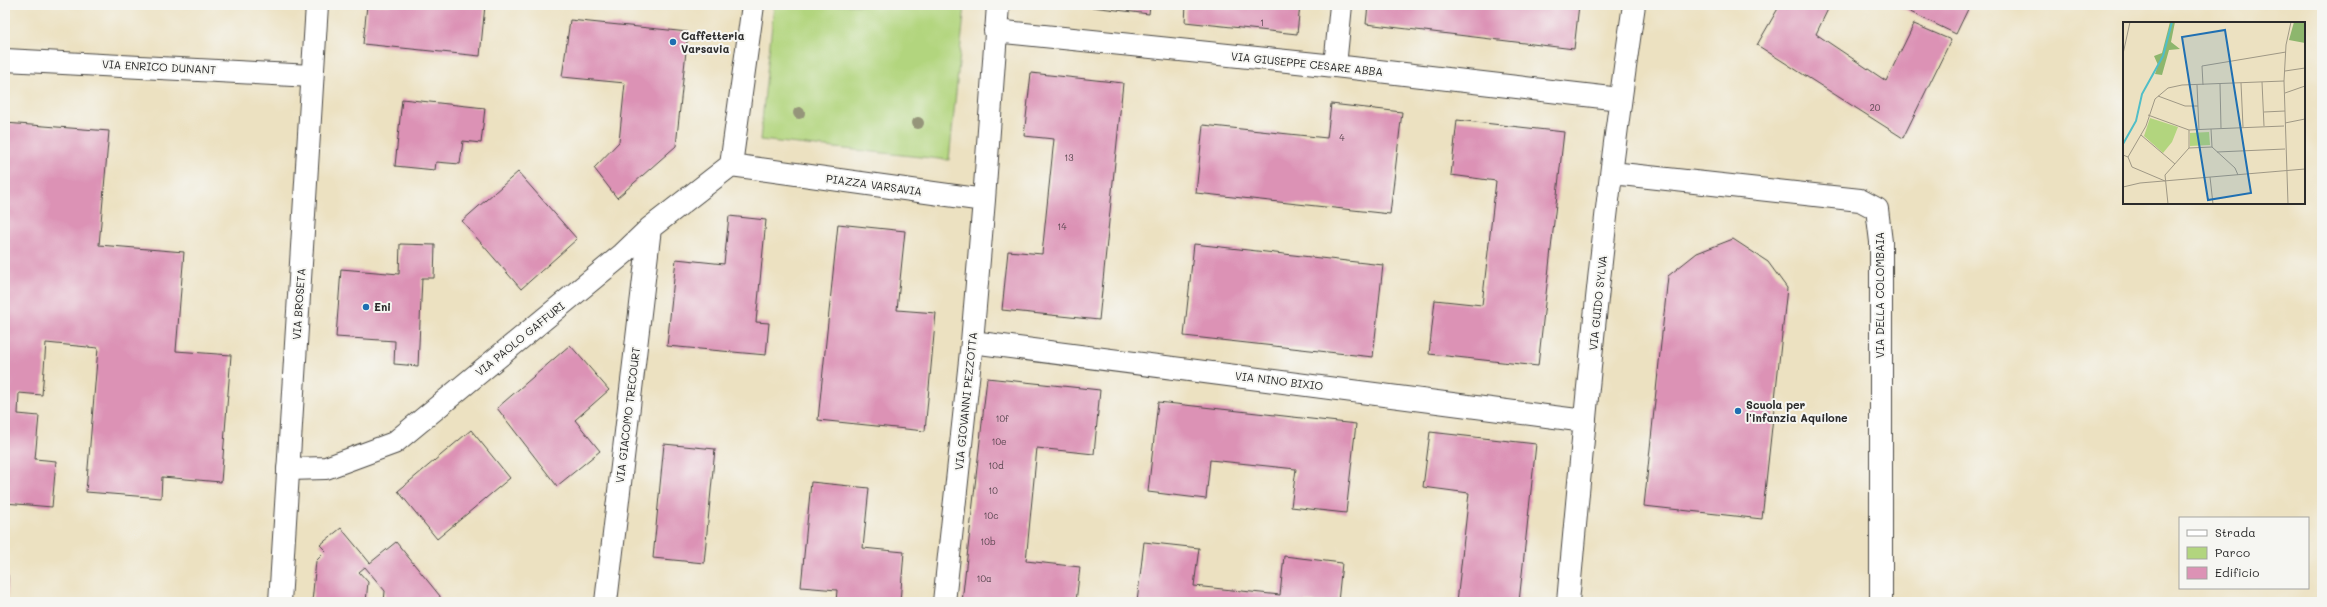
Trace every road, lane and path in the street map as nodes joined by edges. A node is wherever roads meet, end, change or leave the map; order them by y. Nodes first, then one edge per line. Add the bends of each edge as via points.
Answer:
1 (317, 5) edge
2 (753, 5) edge
3 (998, 5) edge
4 (1341, 5) edge
5 (1634, 5) edge
6 (995, 31) junction
7 (5, 60) edge
8 (1335, 66) junction
9 (312, 76) junction
10 (1620, 99) junction
11 (731, 165) junction
12 (1612, 173) junction
13 (984, 200) junction
14 (650, 228) junction
15 (972, 342) junction
16 (1585, 420) junction
17 (288, 468) junction
18 (280, 602) edge
19 (606, 602) edge
20 (944, 602) edge
21 (1568, 602) edge
22 (1881, 602) edge

1 - 9 street, VIA BROSETA
2 - 11 street
3 - 6 street
4 - 8 street
5 - 10 street, VIA GUIDO SYLVA
6 - 8 street, VIA GIUSEPPE CESARE ABBA
6 - 13 street
7 - 9 street, VIA ENRICO DUNANT
8 - 10 street, VIA GIUSEPPE CESARE ABBA
9 - 17 street, VIA BROSETA
10 - 12 street, VIA GUIDO SYLVA
11 - 13 street, PIAZZA VARSAVIA
11 - 14 street, VIA PAOLO GAFFURI
12 - 16 street, VIA GUIDO SYLVA
12 - 22 street, VIA DELLA COLOMBAIA via 1860,200 1877,209 1881,242
13 - 15 street, VIA GIOVANNI PEZZOTTA
14 - 17 street, VIA PAOLO GAFFURI via 623,254 394,443 326,468
14 - 19 street, VIA GIACOMO TRECOURT
15 - 16 street, VIA NINO BIXIO
15 - 20 street, VIA GIOVANNI PEZZOTTA
16 - 21 street, VIA GUIDO SYLVA
17 - 18 street, VIA BROSETA

